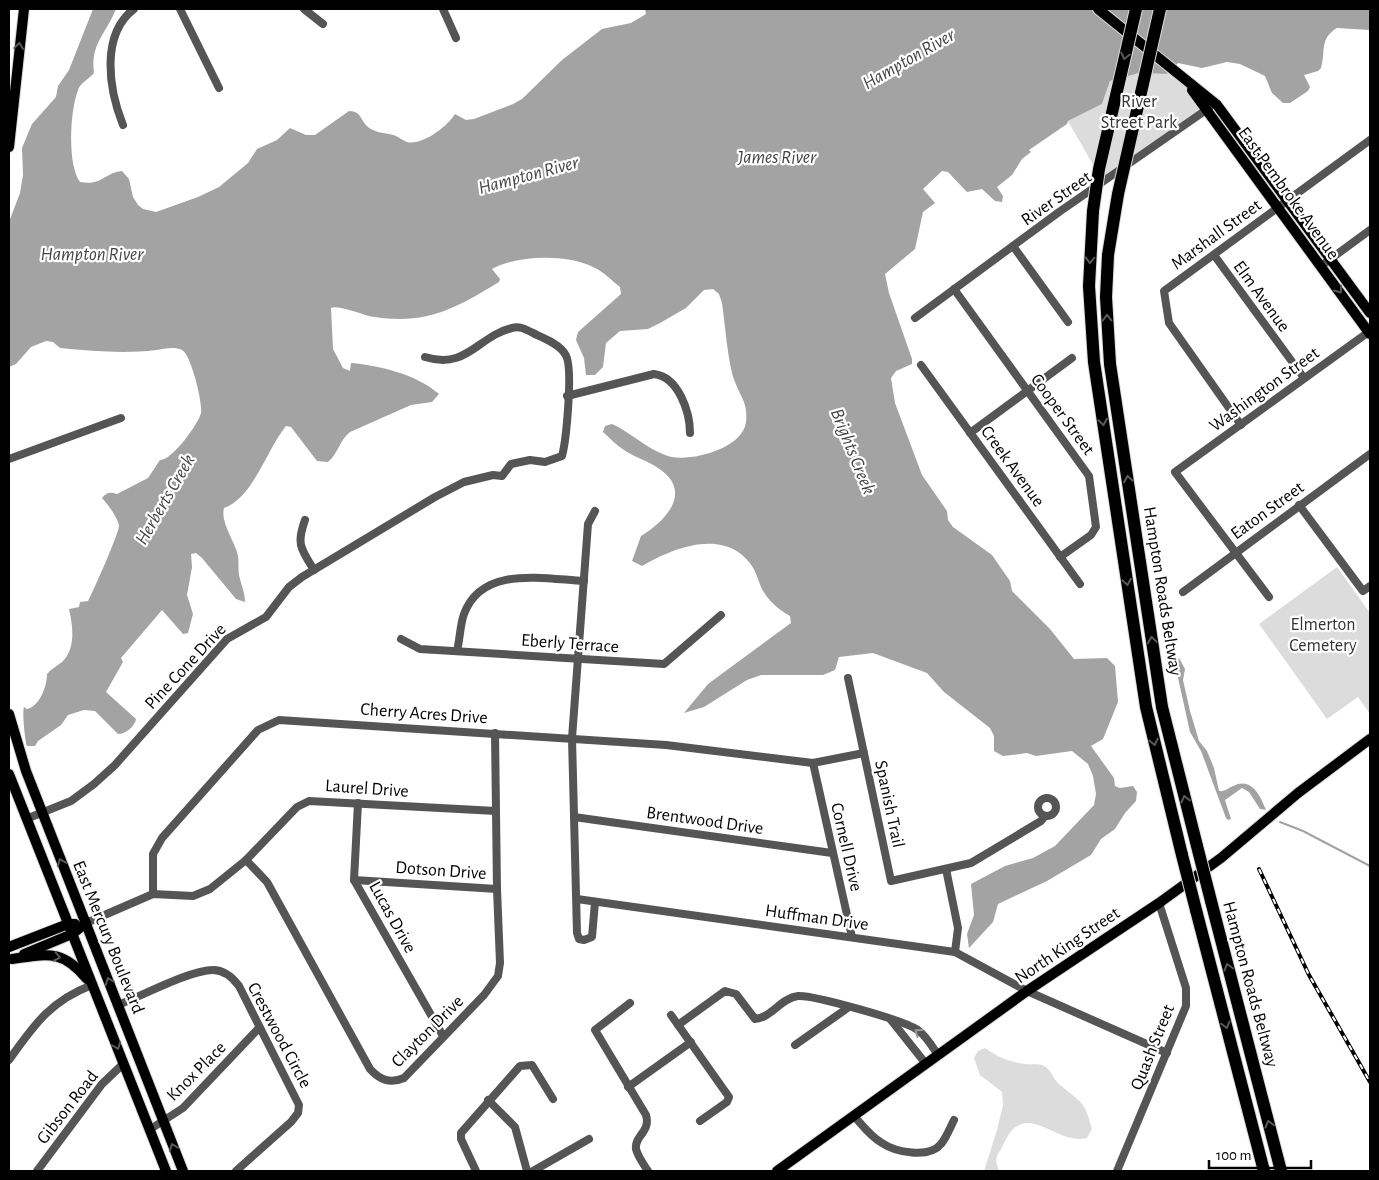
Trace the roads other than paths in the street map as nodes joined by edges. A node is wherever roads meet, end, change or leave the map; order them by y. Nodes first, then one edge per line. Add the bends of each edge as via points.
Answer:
1 (24, 9) edge
2 (134, 9) edge
3 (180, 9) edge
4 (304, 9) edge
5 (443, 9) edge
6 (1098, 9) edge
7 (1136, 9) edge
8 (1160, 9) edge
9 (323, 24) dead end
10 (456, 38) dead end
11 (219, 88) dead end
12 (1211, 106) junction
13 (123, 125) dead end
14 (1370, 140) edge
15 (9, 147) edge
16 (1283, 204) junction
17 (1370, 230) edge
18 (1014, 246) junction
19 (1214, 255) junction
20 (1331, 259) junction
21 (1321, 266) junction
22 (954, 289) junction
23 (1370, 312) edge
24 (915, 318) dead end
25 (1068, 322) dead end
26 (1370, 332) edge
27 (425, 357) dead end
28 (1072, 358) dead end
29 (921, 365) dead end
30 (1304, 378) junction
31 (1028, 390) junction
32 (568, 396) junction
33 (121, 418) dead end
34 (1241, 425) junction
35 (970, 432) junction
36 (690, 433) dead end
37 (1370, 454) edge
38 (9, 459) edge
39 (1299, 506) junction
40 (595, 511) dead end
41 (305, 520) dead end
42 (1236, 552) junction
43 (1060, 557) junction
44 (314, 570) junction
45 (584, 581) junction
46 (1080, 584) dead end
47 (1367, 589) edge
48 (1183, 592) dead end
49 (1269, 597) dead end
50 (721, 615) dead end
51 (401, 639) dead end
52 (457, 652) junction
53 (580, 659) junction
54 (848, 678) dead end
55 (9, 714) edge
56 (495, 733) junction
57 (572, 738) junction
58 (1370, 739) edge
59 (864, 753) junction
60 (812, 763) junction
61 (9, 774) edge
62 (358, 803) junction
63 (496, 810) junction
64 (42, 812) junction
65 (1045, 816) dead end
66 (574, 817) junction
67 (26, 819) junction
68 (832, 853) junction
69 (246, 860) junction
70 (946, 869) junction
71 (354, 880) junction
72 (497, 889) junction
73 (153, 894) junction
74 (577, 899) junction
75 (595, 902) junction
76 (1160, 903) junction
77 (86, 923) junction
78 (68, 924) junction
79 (72, 934) junction
80 (852, 937) junction
81 (9, 948) edge
82 (955, 952) junction
83 (10, 959) edge
84 (92, 984) junction
85 (1027, 991) junction
86 (630, 1003) dead end
87 (118, 1005) junction
88 (849, 1007) junction
89 (671, 1015) dead end
90 (890, 1018) junction
91 (678, 1025) junction
92 (259, 1028) junction
93 (442, 1036) junction
94 (691, 1042) junction
95 (795, 1045) dead end
96 (1167, 1053) junction
97 (938, 1055) junction
98 (9, 1060) edge
99 (123, 1064) junction
100 (926, 1064) junction
101 (628, 1087) junction
102 (553, 1099) dead end
103 (488, 1100) junction
104 (854, 1116) junction
105 (954, 1120) dead end
106 (700, 1121) dead end
107 (164, 1122) junction
108 (150, 1130) junction
109 (589, 1139) dead end
110 (183, 1170) edge
111 (37, 1171) edge
112 (166, 1171) edge
113 (236, 1171) edge
114 (476, 1171) edge
115 (527, 1171) edge
116 (534, 1171) edge
117 (648, 1171) edge
118 (777, 1171) edge
119 (1117, 1171) edge
120 (1264, 1171) edge
121 (1282, 1171) edge

15 -> 1 main road
2 - 13 street via 119,25 111,60 112,87
3 - 11 street
4 - 9 street
5 - 10 street
6 - 12 main road, East Pembroke Avenue, bridge
7 -> 120 highway, Hampton Roads Beltway, bridge via 1099,169 1093,211 1089,286 1095,370 1146,707
121 -> 8 highway, Hampton Roads Beltway, bridge via 1162,707 1110,364 1106,297 1108,255 1118,194
12 - 16 main road, East Pembroke Avenue
12 - 18 street, River Street
14 - 16 street, Marshall Street
16 - 19 street, Marshall Street
16 - 20 main road, East Pembroke Avenue
16 - 21 main road, East Pembroke Avenue
17 - 20 street
18 - 22 street, River Street
18 - 25 street
19 - 30 street, Elm Avenue
19 - 34 street, Marshall Street via 1164,291 1168,323
20 - 21 street
20 - 23 main road, East Pembroke Avenue
21 -> 26 main road, East Pembroke Avenue
22 - 24 street, River Street
22 - 31 street, Cooper Street
26 - 30 street, Washington Street
27 - 32 street via 440,361 450,359 471,352 503,331 514,327 525,329 565,353 570,366
28 - 31 street
29 - 35 street, Creek Avenue
30 - 34 street, Washington Street
31 - 35 street
31 - 43 street, Cooper Street via 1089,476 1096,527 1091,535
32 - 36 street via 660,374 684,402 690,416
32 - 44 street, Pine Cone Drive via 567,435 562,456 545,462 530,460 511,464 502,476 464,482
33 - 38 street
34 - 42 street, Washington Street via 1175,472
35 - 43 street, Creek Avenue
37 - 39 street, Eaton Street
39 - 42 street, Eaton Street
39 - 47 street
40 - 45 street via 588,524
41 - 44 street via 299,542
42 - 48 street, Eaton Street
42 - 49 street
43 - 46 street, Creek Avenue
44 - 64 street, Pine Cone Drive via 289,587 266,617 227,639 115,765 94,784 71,801
45 - 52 street via 516,578 485,588 476,594 464,614
45 - 53 street
50 - 53 street, Eberly Terrace via 664,664
51 - 52 street, Eberly Terrace via 420,649
52 - 53 street, Eberly Terrace
53 - 57 street
54 - 59 street, Spanish Trail
55 - 64 main road, East Mercury Boulevard
56 - 57 street, Cherry Acres Drive
56 - 63 street, Clayton Drive
56 - 73 street, Cherry Acres Drive via 300,719 271,722 258,730 156,846 152,864
57 - 60 street, Cherry Acres Drive via 666,745
57 - 66 street
58 - 76 main road, North King Street
59 - 60 street, Cherry Acres Drive
59 - 70 street, Spanish Trail via 891,881
60 - 68 street, Cornell Drive
61 - 67 main road, East Mercury Boulevard
62 - 63 street, Laurel Drive
62 - 69 street, Laurel Drive via 318,800 303,804
62 - 71 street, Lucas Drive
63 - 72 street, Clayton Drive
64 - 67 street, Pine Cone Drive
77 -> 64 main road, East Mercury Boulevard
65 - 70 street, Spanish Trail via 971,863
66 - 68 street, Brentwood Drive
66 - 74 street
67 - 78 main road, East Mercury Boulevard
68 - 80 street, Cornell Drive
69 - 73 street, Laurel Drive via 201,894 184,897
69 - 93 street, Clayton Drive via 267,882 377,1077 396,1082 404,1078
70 - 82 street via 958,928
71 - 72 street, Dotson Drive
71 - 93 street, Lucas Drive
72 - 93 street, Clayton Drive via 498,976
73 - 77 street
74 - 75 street, Huffman Drive
74 - 75 street via 577,933 584,940 592,936
75 - 80 street, Huffman Drive
76 - 85 main road, North King Street
76 - 96 street, Quash Street via 1187,997
77 - 78 main road
77 - 79 main road
87 -> 77 main road, East Mercury Boulevard
78 - 79 main road, East Mercury Boulevard
78 - 81 main road
79 - 83 main road
79 - 84 main road, East Mercury Boulevard
80 - 82 street, Huffman Drive
82 - 85 street, Huffman Drive
83 -> 84 main road via 44,955 62,957 76,966
84 - 98 street via 51,1007
84 -> 99 main road, East Mercury Boulevard
85 - 96 street, Huffman Drive
85 - 97 main road, North King Street
86 - 101 street via 594,1030
87 - 92 street, Crestwood Circle via 199,972 215,970 232,978 239,986
87 - 107 main road, East Mercury Boulevard
88 - 90 street
88 - 91 street via 799,996 761,1019 754,1019 736,994 725,991
88 - 95 street
89 - 91 street
97 -> 90 street via 919,1030
90 - 100 street
91 - 94 street
92 - 107 street, Knox Place via 183,1108
92 - 113 street, Crestwood Circle via 297,1097 298,1113
94 - 101 street
94 - 106 street via 729,1097 727,1102
96 - 119 street, Quash Street
97 - 100 main road, North King Street
99 - 108 main road, East Mercury Boulevard
99 - 111 street, Gibson Road via 102,1084
100 - 104 main road, North King Street
101 - 117 street via 648,1121 636,1144
102 - 103 street via 528,1064 520,1066
103 - 114 street via 462,1133 461,1139
103 - 115 street via 515,1127
104 - 105 street via 882,1144 911,1152 936,1149
104 - 118 main road, North King Street
107 - 108 street, Knox Place
110 -> 107 main road, East Mercury Boulevard
108 - 112 main road, East Mercury Boulevard
109 - 116 street

